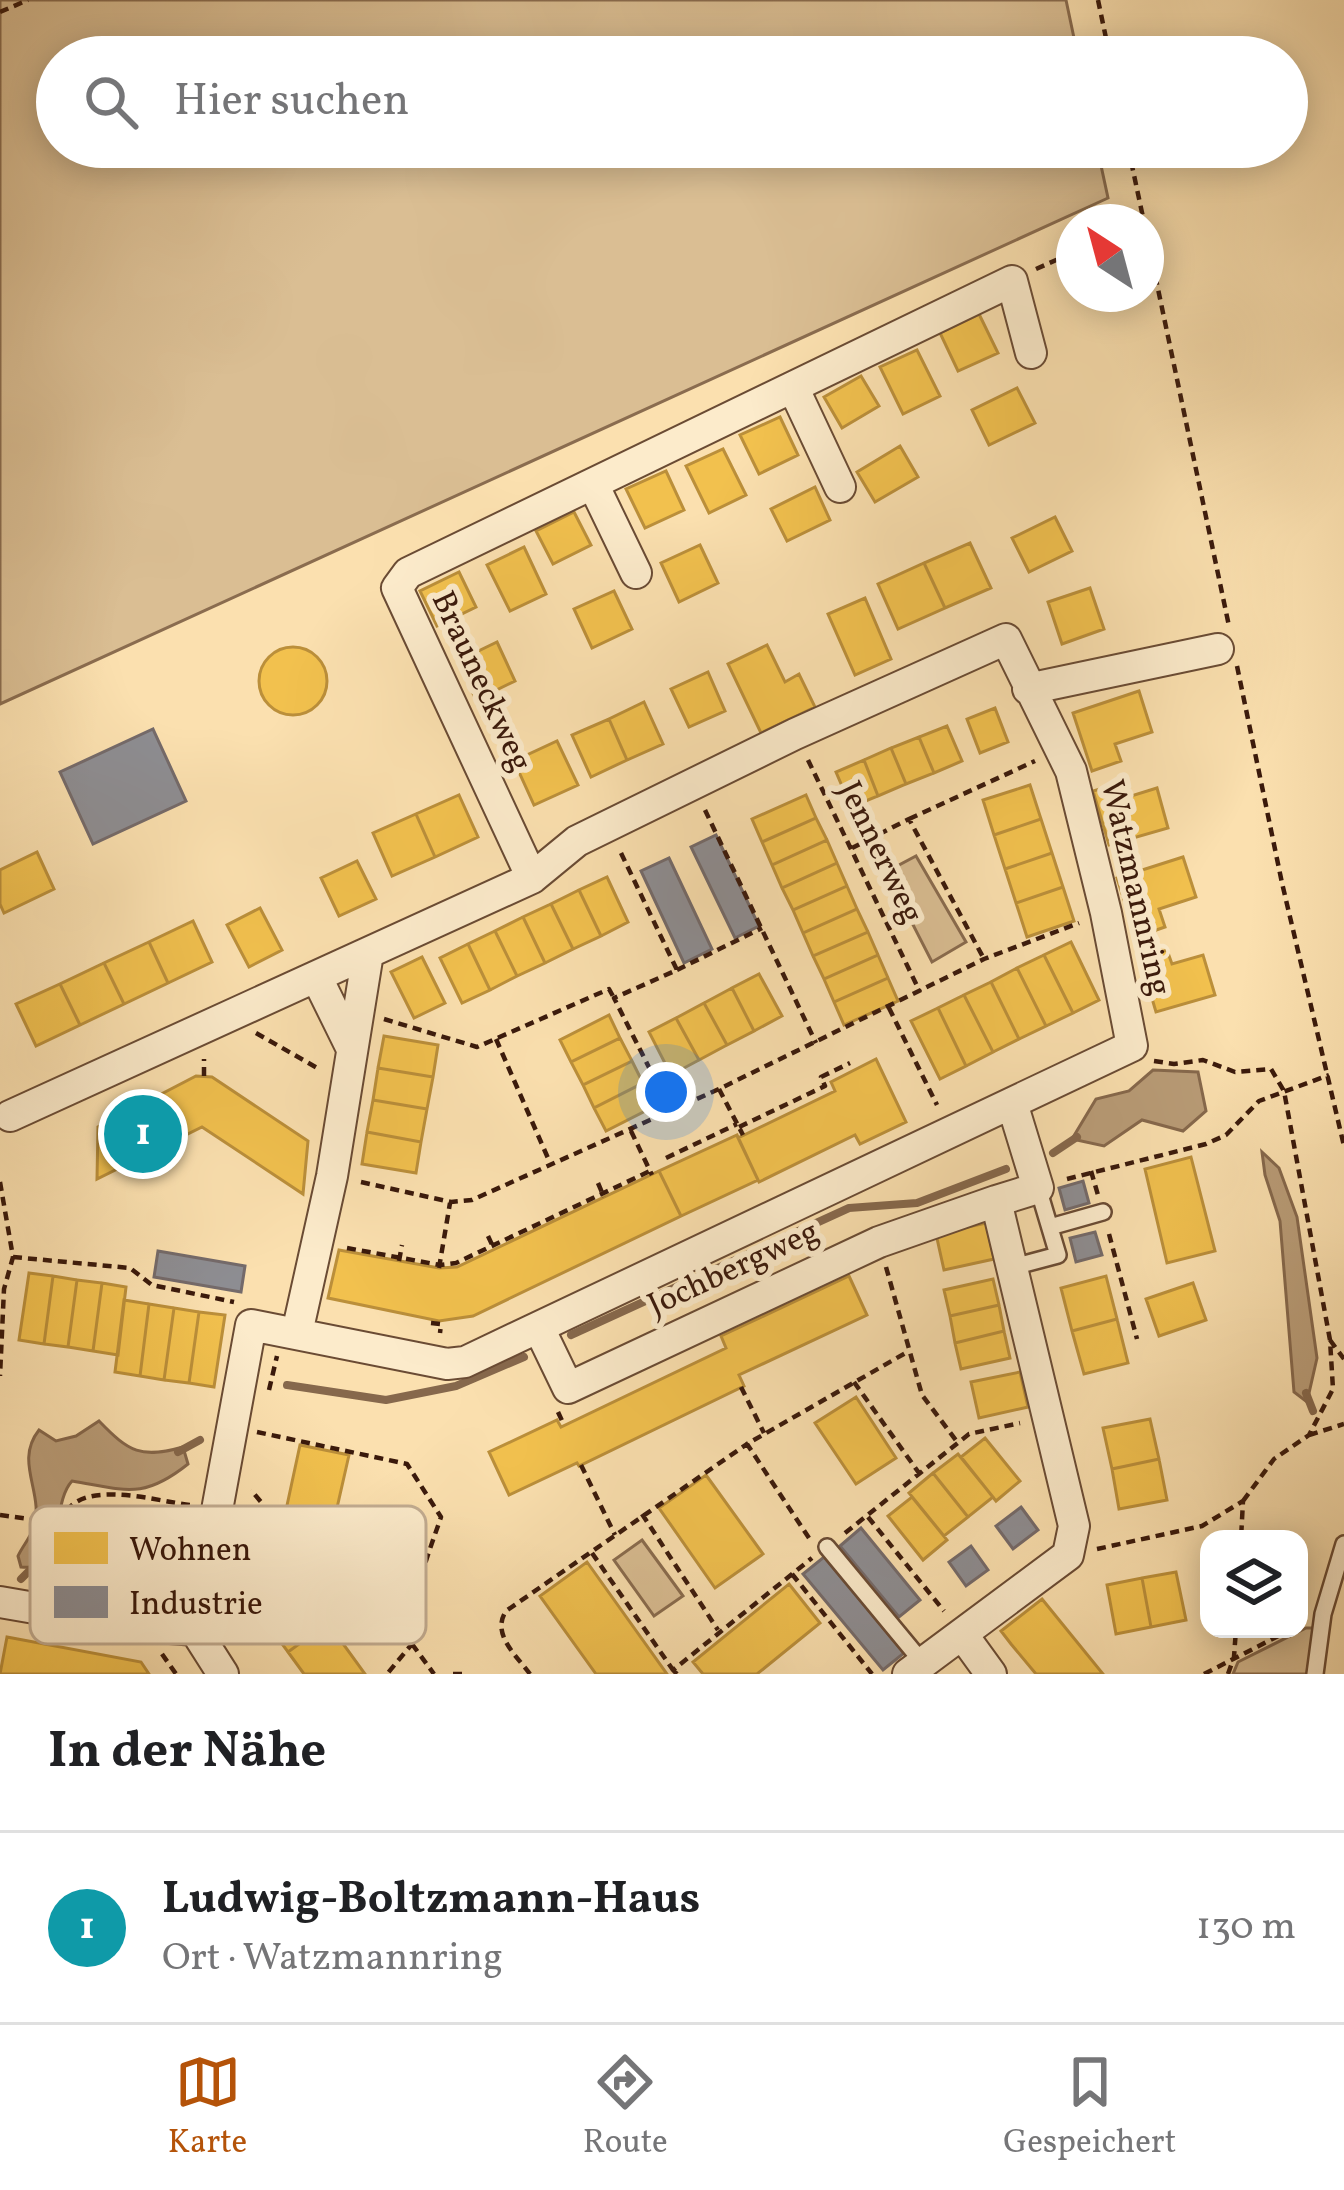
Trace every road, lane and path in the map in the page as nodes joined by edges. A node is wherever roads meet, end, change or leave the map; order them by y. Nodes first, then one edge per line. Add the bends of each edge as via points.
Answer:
1 (28, 0) edge
2 (1098, 0) edge
3 (0, 12) edge
4 (1106, 36) edge
5 (1132, 168) edge
6 (1140, 204) edge
7 (1056, 260) edge
8 (1012, 281) junction
9 (1162, 312) edge
10 (1030, 352) dead end
11 (793, 387) junction
12 (592, 484) junction
13 (840, 487) dead end
14 (635, 573) dead end
15 (1229, 654) junction
16 (1028, 689) junction
17 (795, 734) junction
18 (1060, 750) junction
19 (693, 786) junction
20 (909, 819) junction
21 (608, 826) junction
22 (850, 849) junction
23 (532, 878) junction
24 (1106, 913) junction
25 (762, 928) junction
26 (368, 953) junction
27 (984, 958) junction
28 (677, 970) junction
29 (317, 978) junction
30 (920, 992) junction
31 (614, 998) junction
32 (889, 1008) junction
33 (361, 1012) junction
34 (230, 1018) junction
35 (496, 1039) junction
36 (816, 1043) junction
37 (1132, 1046) junction
38 (352, 1049) junction
39 (850, 1064) dead end
40 (1329, 1075) junction
41 (344, 1083) junction
42 (719, 1089) junction
43 (1284, 1091) junction
44 (1012, 1102) junction
45 (671, 1111) junction
46 (10, 1116) dead end
47 (738, 1126) junction
48 (630, 1130) junction
49 (950, 1132) junction
50 (743, 1136) dead end
51 (1344, 1146) edge
52 (666, 1158) dead end
53 (551, 1165) junction
54 (1091, 1171) junction
55 (332, 1176) junction
56 (0, 1182) edge
57 (598, 1183) dead end
58 (1039, 1188) junction
59 (603, 1196) junction
60 (995, 1201) junction
61 (451, 1202) junction
62 (1102, 1213) junction
63 (1050, 1228) junction
64 (488, 1236) dead end
65 (318, 1242) junction
66 (879, 1242) junction
67 (402, 1245) dead end
68 (494, 1247) junction
69 (14, 1257) junction
70 (399, 1260) junction
71 (440, 1267) junction
72 (1013, 1268) junction
73 (2, 1288) edge
74 (240, 1303) dead end
75 (539, 1328) junction
76 (289, 1331) junction
77 (1137, 1339) dead end
78 (1330, 1340) junction
79 (908, 1351) junction
80 (1344, 1359) edge
81 (0, 1376) edge
82 (854, 1382) junction
83 (741, 1387) dead end
84 (1049, 1418) junction
85 (1344, 1424) edge
86 (241, 1428) junction
87 (764, 1433) junction
88 (1309, 1435) junction
89 (958, 1443) junction
90 (747, 1444) junction
91 (581, 1465) dead end
92 (919, 1473) junction
93 (250, 1489) dead end
94 (1243, 1501) junction
95 (71, 1506) edge
96 (194, 1506) edge
97 (223, 1506) edge
98 (260, 1506) edge
99 (642, 1514) junction
100 (0, 1515) edge
101 (866, 1516) junction
102 (30, 1518) edge
103 (1241, 1530) edge
104 (615, 1535) junction
105 (1344, 1544) edge
106 (823, 1550) junction
107 (592, 1553) junction
108 (1068, 1555) junction
109 (426, 1561) edge
110 (792, 1574) junction
111 (0, 1602) edge
112 (30, 1607) edge
113 (720, 1632) junction
114 (962, 1634) junction
115 (1235, 1638) edge
116 (1273, 1638) edge
117 (204, 1644) edge
118 (412, 1644) joint
119 (1234, 1657) junction
120 (915, 1669) edge
121 (675, 1672) edge
122 (223, 1674) edge
123 (387, 1674) edge
124 (434, 1674) edge
125 (453, 1674) edge
126 (465, 1674) edge
127 (530, 1674) edge
128 (872, 1674) edge
129 (992, 1674) edge
130 (1204, 1674) edge
131 (1228, 1674) edge
132 (1316, 1674) edge

1 - 3 path
2 - 4 path
5 - 6 path
7 - 8 path
8 - 10 street
8 - 11 street, Brauneckweg
9 - 15 path
11 - 12 street, Brauneckweg
11 - 13 street
12 - 14 street
12 - 23 street, Brauneckweg via 408,573 397,589
15 - 16 street
15 - 40 path
16 - 17 street, Watzmannring via 1006,639
16 - 18 street, Watzmannring
17 - 19 street, Watzmannring
17 - 22 path, Jennerweg
18 - 20 path
18 - 24 street, Watzmannring
19 - 21 street, Watzmannring
19 - 25 path
20 - 22 path
20 - 27 path
21 - 23 street, Watzmannring
21 - 28 path
22 - 30 path, Jennerweg
23 - 26 street, Watzmannring
24 - 27 path
24 - 37 street, Watzmannring
25 - 28 path
25 - 36 path
26 - 29 street, Watzmannring
26 - 33 street
27 - 30 path
28 - 31 path
29 - 34 street, Watzmannring
29 - 38 street
30 - 32 path
31 - 35 path via 609,989
31 - 45 path
32 - 36 path
32 - 49 path
33 - 35 path via 477,1047
33 - 38 street
34 - 41 path
34 - 46 street, Watzmannring
35 - 53 path
36 - 42 path
37 - 43 path via 1157,1063 1271,1069
37 - 44 street, Watzmannring
38 - 41 street
39 - 47 path via 821,1077 826,1086
40 - 43 path
40 - 51 path
41 - 55 street
42 - 45 path
42 - 47 path
43 - 54 path via 1258,1101 1206,1144
43 - 78 path
44 - 49 street, Jochbergweg
44 - 58 street
45 - 48 path
47 - 50 path
47 - 52 path
48 - 53 path
48 - 59 path via 651,1173
49 - 75 street, Jochbergweg
53 - 61 path
54 - 58 path
54 - 62 path
55 - 61 path
55 - 65 street
56 - 69 path
57 - 59 path
58 - 60 street
58 - 63 lane
59 - 68 path
60 - 66 street, Jochbergweg
60 - 72 street
61 - 71 path
62 - 63 lane
62 - 77 path
63 - 72 lane via 1058,1255
64 - 68 path
65 - 70 path
65 - 76 street
66 - 75 street, Jochbergweg via 568,1388
66 - 79 path
67 - 70 path
68 - 71 path
69 - 73 path
69 - 74 path via 130,1268 152,1285
70 - 71 path
72 - 84 street
73 - 81 path
75 - 76 street, Jochbergweg via 447,1364
76 - 86 path via 272,1388 254,1400
76 - 86 street via 251,1325
78 - 80 path
78 - 88 path via 1333,1389
79 - 82 path
79 - 89 path via 922,1395
82 - 87 path
82 - 92 path
83 - 87 path
84 - 89 path
84 - 108 street via 1074,1526
85 - 88 path
86 - 97 street
86 - 109 path via 407,1464 441,1517
87 - 90 path
88 - 94 path via 1274,1459
89 - 92 path
90 - 99 path
90 - 106 path
91 - 104 path
92 - 101 path
93 - 98 path
94 - 103 path
94 - 108 path via 1202,1526
95 - 96 path via 98,1493
99 - 104 path
99 - 113 path
100 - 102 path
101 - 106 path
101 - 114 path
104 - 107 path
105 - 132 lane
106 - 110 path
106 - 120 lane
107 - 121 path
107 - 127 path via 500,1621
108 - 114 street
110 - 113 path
110 - 128 path
111 - 112 street
113 - 121 path
114 - 120 street
114 - 129 street
115 - 119 path
116 - 119 path
117 - 122 street
118 - 123 path
118 - 124 path
119 - 130 path
119 - 131 path
125 - 126 path

